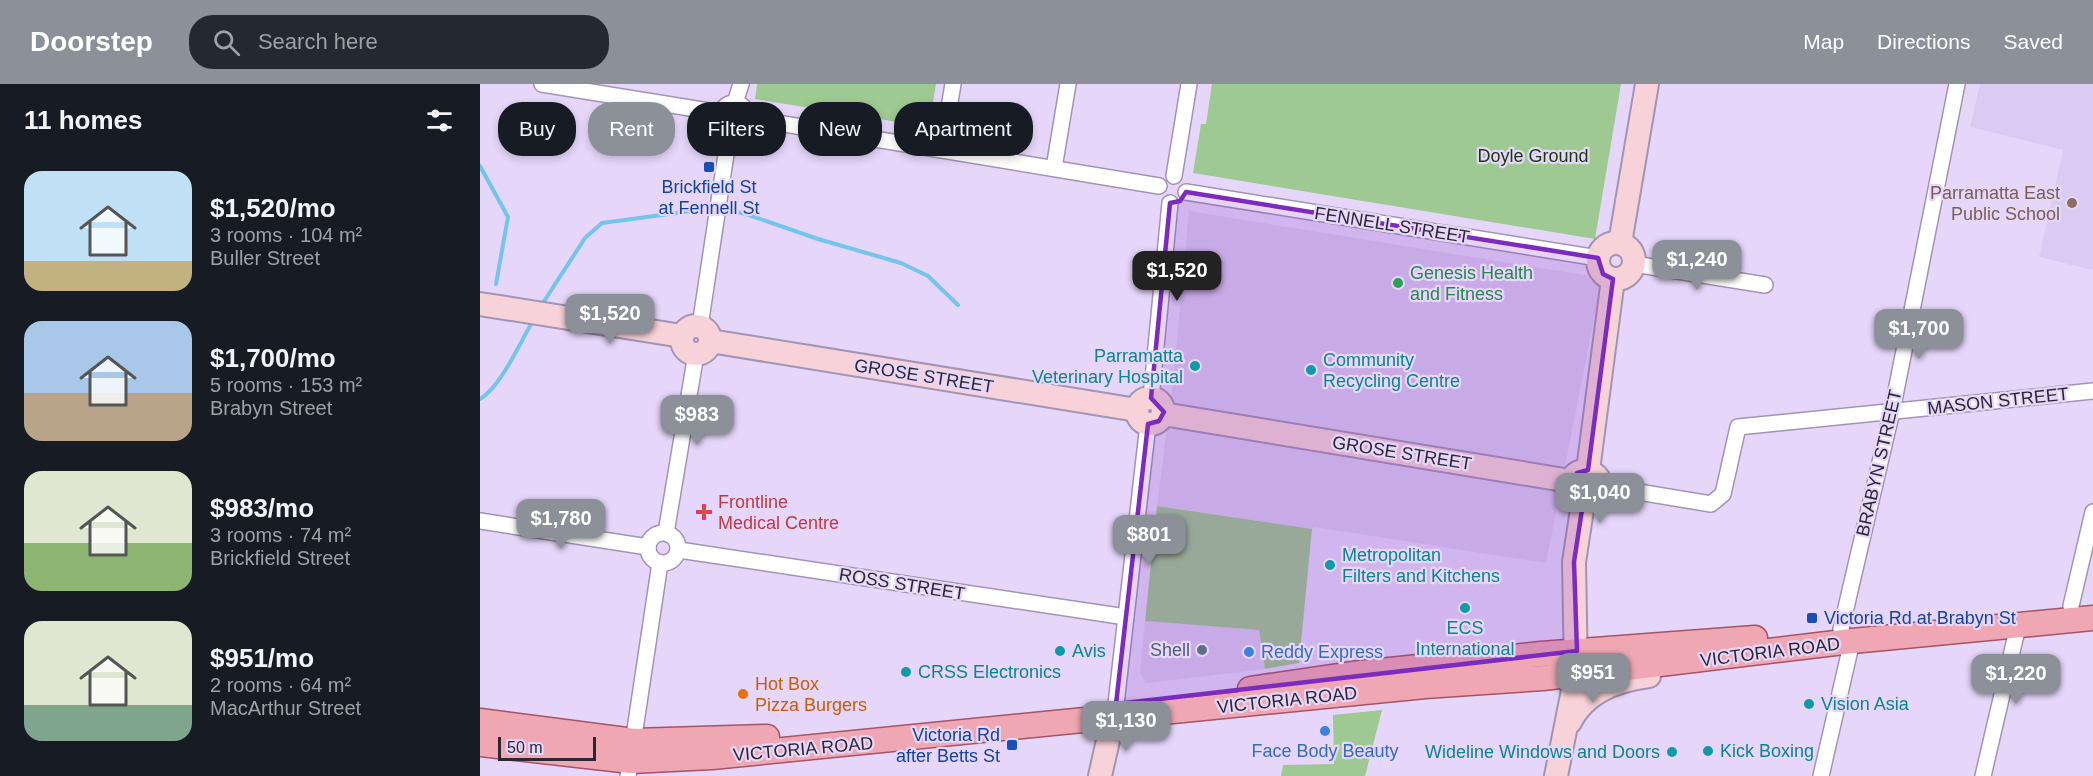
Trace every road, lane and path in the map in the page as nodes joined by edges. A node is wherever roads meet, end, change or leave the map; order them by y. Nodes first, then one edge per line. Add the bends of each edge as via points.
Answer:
1 (542, 84) edge
2 (741, 84) edge
3 (953, 84) edge
4 (1068, 84) edge
5 (1189, 84) edge
6 (1647, 84) edge
7 (1957, 84) edge
8 (735, 102) edge
9 (950, 102) edge
10 (687, 107) edge
11 (786, 123) edge
12 (894, 141) edge
13 (726, 156) edge
14 (983, 156) edge
15 (1054, 168) junction
16 (1174, 176) junction
17 (1159, 186) junction
18 (1186, 192) junction
19 (1170, 203) junction
20 (1620, 243) junction
21 (1598, 258) junction
22 (1634, 264) junction
23 (1613, 279) junction
24 (1765, 285) dead end
25 (480, 304) edge
26 (697, 339) junction
27 (2093, 391) edge
28 (1892, 411) junction
29 (1150, 412) junction
30 (1587, 479) junction
31 (2093, 512) edge
32 (480, 521) edge
33 (666, 533) junction
34 (648, 547) junction
35 (679, 550) junction
36 (660, 563) junction
37 (2082, 605) edge
38 (1126, 616) junction
39 (2093, 618) edge
40 (2018, 626) junction
41 (1847, 635) junction
42 (1794, 648) junction
43 (1576, 663) junction
44 (1115, 711) junction
45 (480, 721) edge
46 (1568, 727) junction
47 (480, 744) edge
48 (631, 759) edge
49 (1100, 776) edge
50 (1556, 776) edge
51 (1821, 776) edge
52 (1983, 776) edge

1 - 10 street
2 - 8 street
3 - 9 street
4 - 15 street
5 - 16 street
6 - 20 street
7 - 28 street, BRABYN STREET
11 - 12 street
13 - 26 street
14 - 15 street
15 - 17 street
16 - 17 street via 1165,178
16 - 18 street via 1184,181
17 - 19 street via 1161,197
18 - 19 street via 1180,201
18 - 21 street, FENNELL STREET
19 - 29 street
20 - 21 street via 1608,245
20 - 22 street via 1633,253
21 - 23 street via 1603,274
22 - 23 street via 1627,276
22 - 24 street
23 - 30 street
25 - 26 street, GROSE STREET
26 - 29 street, GROSE STREET
26 - 33 street
27 - 28 street, MASON STREET
28 - 30 street, MASON STREET via 1738,427 1723,494 1711,504
28 - 41 street, BRABYN STREET
29 - 30 street, GROSE STREET
29 - 38 street
30 - 43 street via 1573,498 1583,503 1574,562
31 - 37 street
32 - 34 street
33 - 34 street via 652,537
33 - 35 street via 677,541
34 - 36 street via 651,557
35 - 36 street via 672,561
35 - 38 street, ROSS STREET
36 - 48 street
37 - 41 main road, VICTORIA ROAD
38 - 44 street
39 - 40 main road, VICTORIA ROAD
40 - 41 main road, VICTORIA ROAD
40 - 52 street
41 - 42 main road, VICTORIA ROAD
41 - 43 main road, VICTORIA ROAD via 1684,645
41 - 51 street, BRABYN STREET
42 - 43 main road, VICTORIA ROAD
42 - 46 street via 1723,667 1619,681 1586,701
43 - 44 main road, VICTORIA ROAD via 1352,674
43 - 46 street
44 - 48 main road, VICTORIA ROAD via 761,737
44 - 49 street
45 - 48 main road, VICTORIA ROAD
46 - 50 street
47 - 48 main road, VICTORIA ROAD

